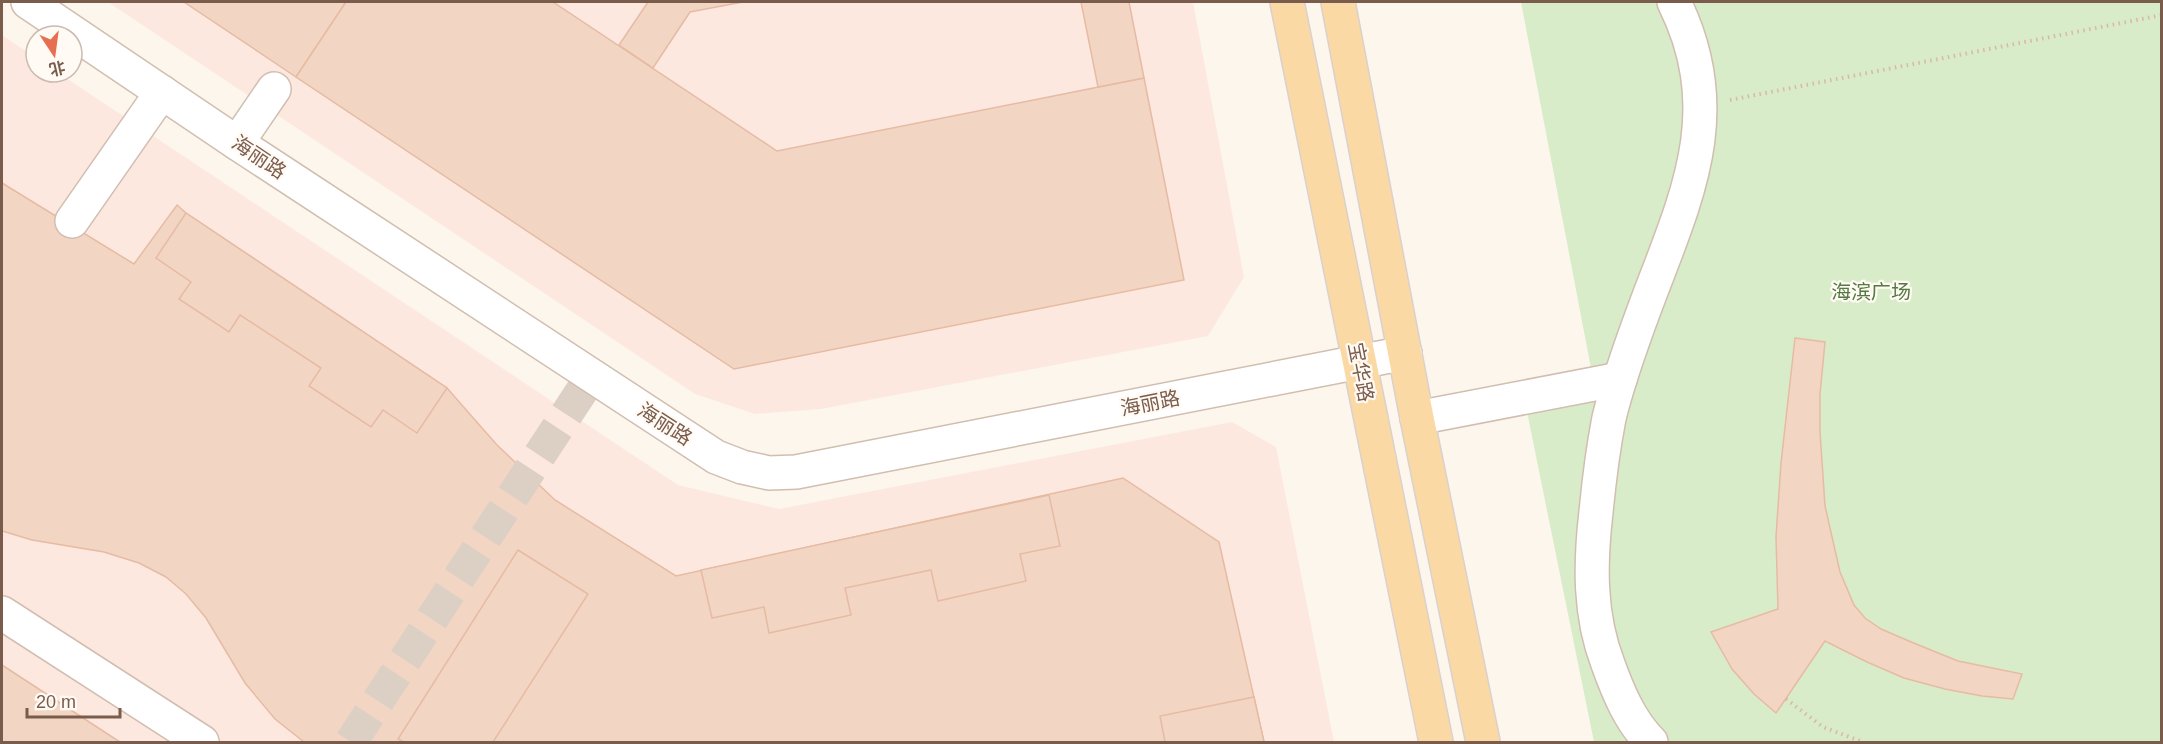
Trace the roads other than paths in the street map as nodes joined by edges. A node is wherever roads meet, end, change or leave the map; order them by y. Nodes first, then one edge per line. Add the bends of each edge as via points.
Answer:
1 (28, 2) edge
2 (1287, 2) edge
3 (1338, 2) edge
4 (1674, 2) edge
5 (274, 89) dead end
6 (162, 92) junction
7 (237, 143) junction
8 (72, 221) dead end
9 (1405, 353) junction
10 (1359, 362) junction
11 (1620, 379) junction
12 (1417, 418) junction
13 (2, 612) edge
14 (202, 742) edge
15 (1436, 742) edge
16 (1483, 742) edge
17 (1651, 742) edge

1 - 6 street, 海丽路
2 - 10 main road, 宝华路
3 - 9 main road
4 - 11 street via 1685,24 1701,106 1696,160 1687,196
5 - 7 street
6 - 7 street, 海丽路
6 - 8 street
7 - 10 street, 海丽路 via 716,457 769,473 796,472
9 - 10 street, 海丽路
9 - 12 main road
10 - 15 main road, 宝华路
11 - 12 street
11 - 17 street via 1599,483 1591,551 1592,597 1600,643 1618,690 1640,731
12 - 16 main road
13 - 14 street

